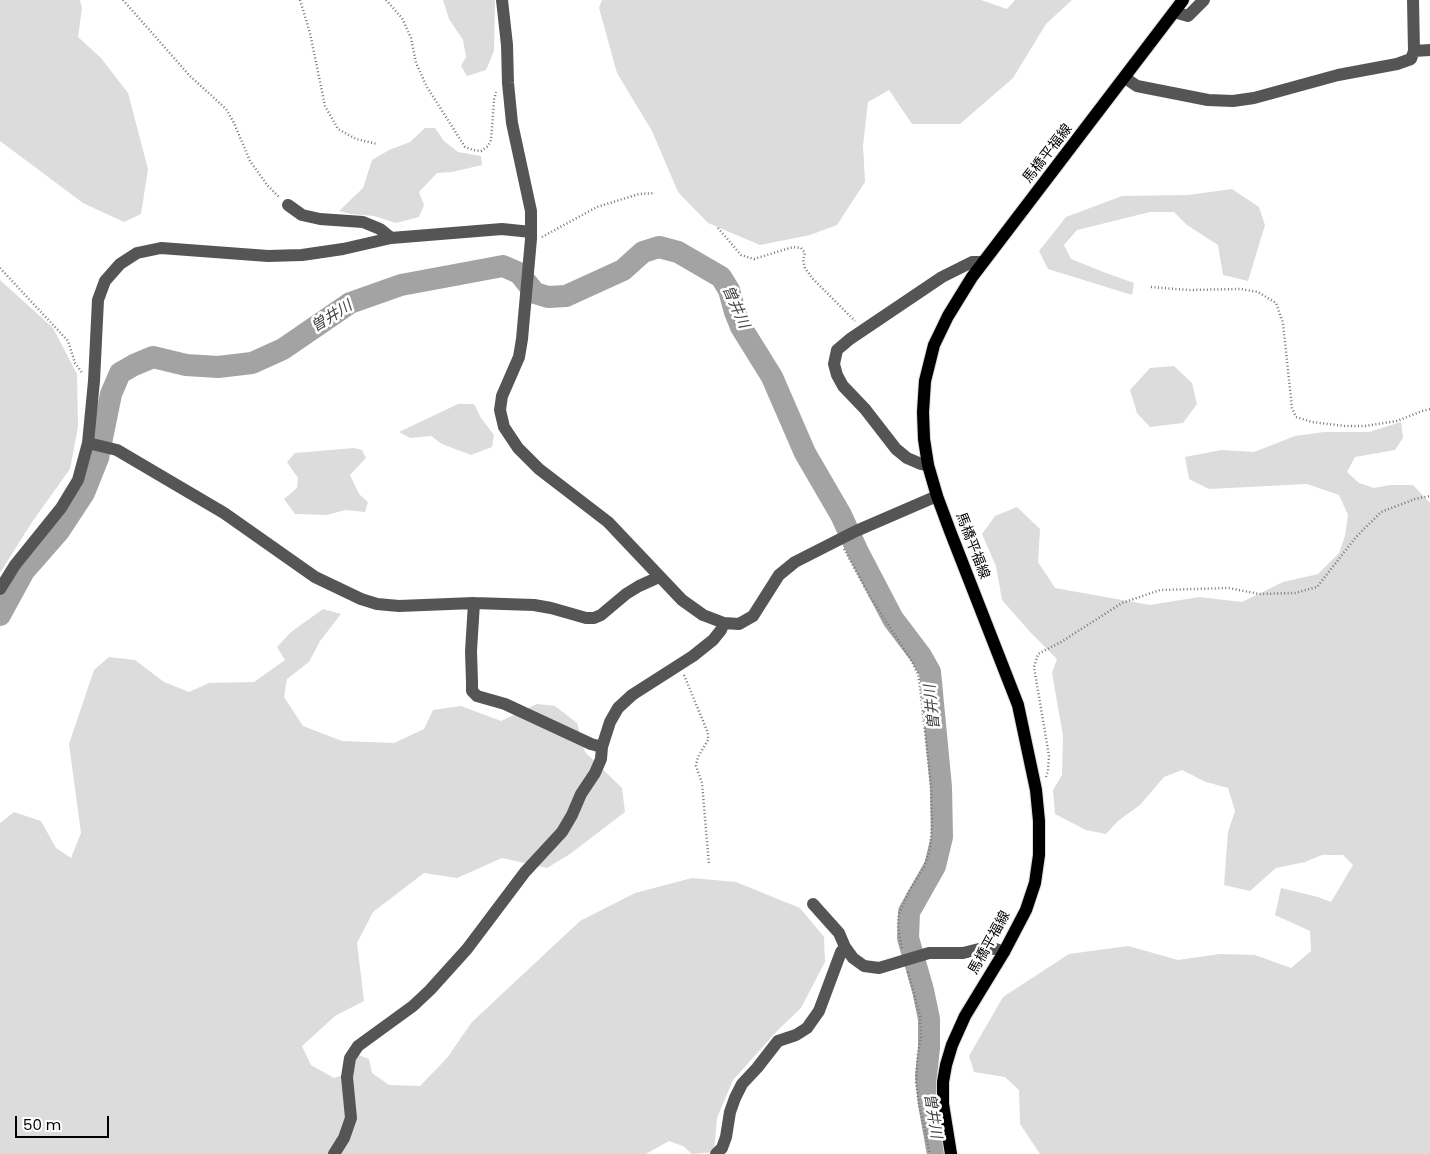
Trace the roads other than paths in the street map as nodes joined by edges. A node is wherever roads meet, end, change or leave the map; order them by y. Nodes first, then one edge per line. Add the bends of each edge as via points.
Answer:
1 (502, 0) edge
2 (1183, 0) edge
3 (1204, 0) edge
4 (1413, 0) edge
5 (1174, 12) junction
6 (1430, 50) edge
7 (1414, 51) junction
8 (1125, 78) junction
9 (288, 205) road end
10 (531, 235) junction
11 (391, 238) junction
12 (983, 262) junction
13 (91, 444) junction
14 (928, 465) junction
15 (936, 496) junction
16 (659, 577) junction
17 (0, 589) edge
18 (474, 603) junction
19 (724, 623) junction
20 (602, 747) junction
21 (813, 904) dead end
22 (845, 947) junction
23 (1004, 952) junction
24 (334, 1154) edge
25 (716, 1154) edge
26 (952, 1154) edge

1 - 10 street via 512,123 531,211
2 - 5 main road, 馬橋平福線
3 - 5 street via 1188,16
4 - 7 street
5 - 8 main road, 馬橋平福線
6 - 7 street
7 - 8 street via 1411,58 1397,64 1233,101 1208,100 1137,86
8 - 12 main road, 馬橋平福線
9 - 11 street via 302,214 320,219 363,222
10 - 11 street via 502,229
10 - 16 street via 519,357 502,396 500,410 504,427 518,448 539,469 608,522
11 - 13 street via 302,255 268,256 162,248 137,253 120,264 105,281 98,300
12 - 14 main road, 馬橋平福線 via 948,316 930,359 923,412
12 - 14 street via 972,262 942,277 837,350 834,364 843,386 896,450 907,458
13 - 17 street via 78,480 61,508
13 - 18 street via 117,450 155,471 224,513 315,577 361,599 399,606
14 - 15 main road, 馬橋平福線
15 - 19 street via 795,562 779,575 752,616 740,624
15 - 23 main road, 馬橋平福線 via 1018,705 1036,790 1039,855 1035,883 1026,910
16 - 18 street via 638,586 594,618 534,605
16 - 19 street via 703,615
18 - 20 street via 471,652 472,691 476,696 512,706
19 - 20 street via 713,640 618,708
20 - 24 street via 595,773 562,832 525,872 467,949 430,990 358,1046 350,1058 347,1077 351,1118
21 - 22 street via 839,933
22 - 23 street via 864,966 879,968 910,958 983,948
22 - 25 street via 819,1011 807,1028 778,1040 742,1084 732,1105 722,1148
23 - 26 main road, 馬橋平福線 via 966,1016 946,1065 943,1104

